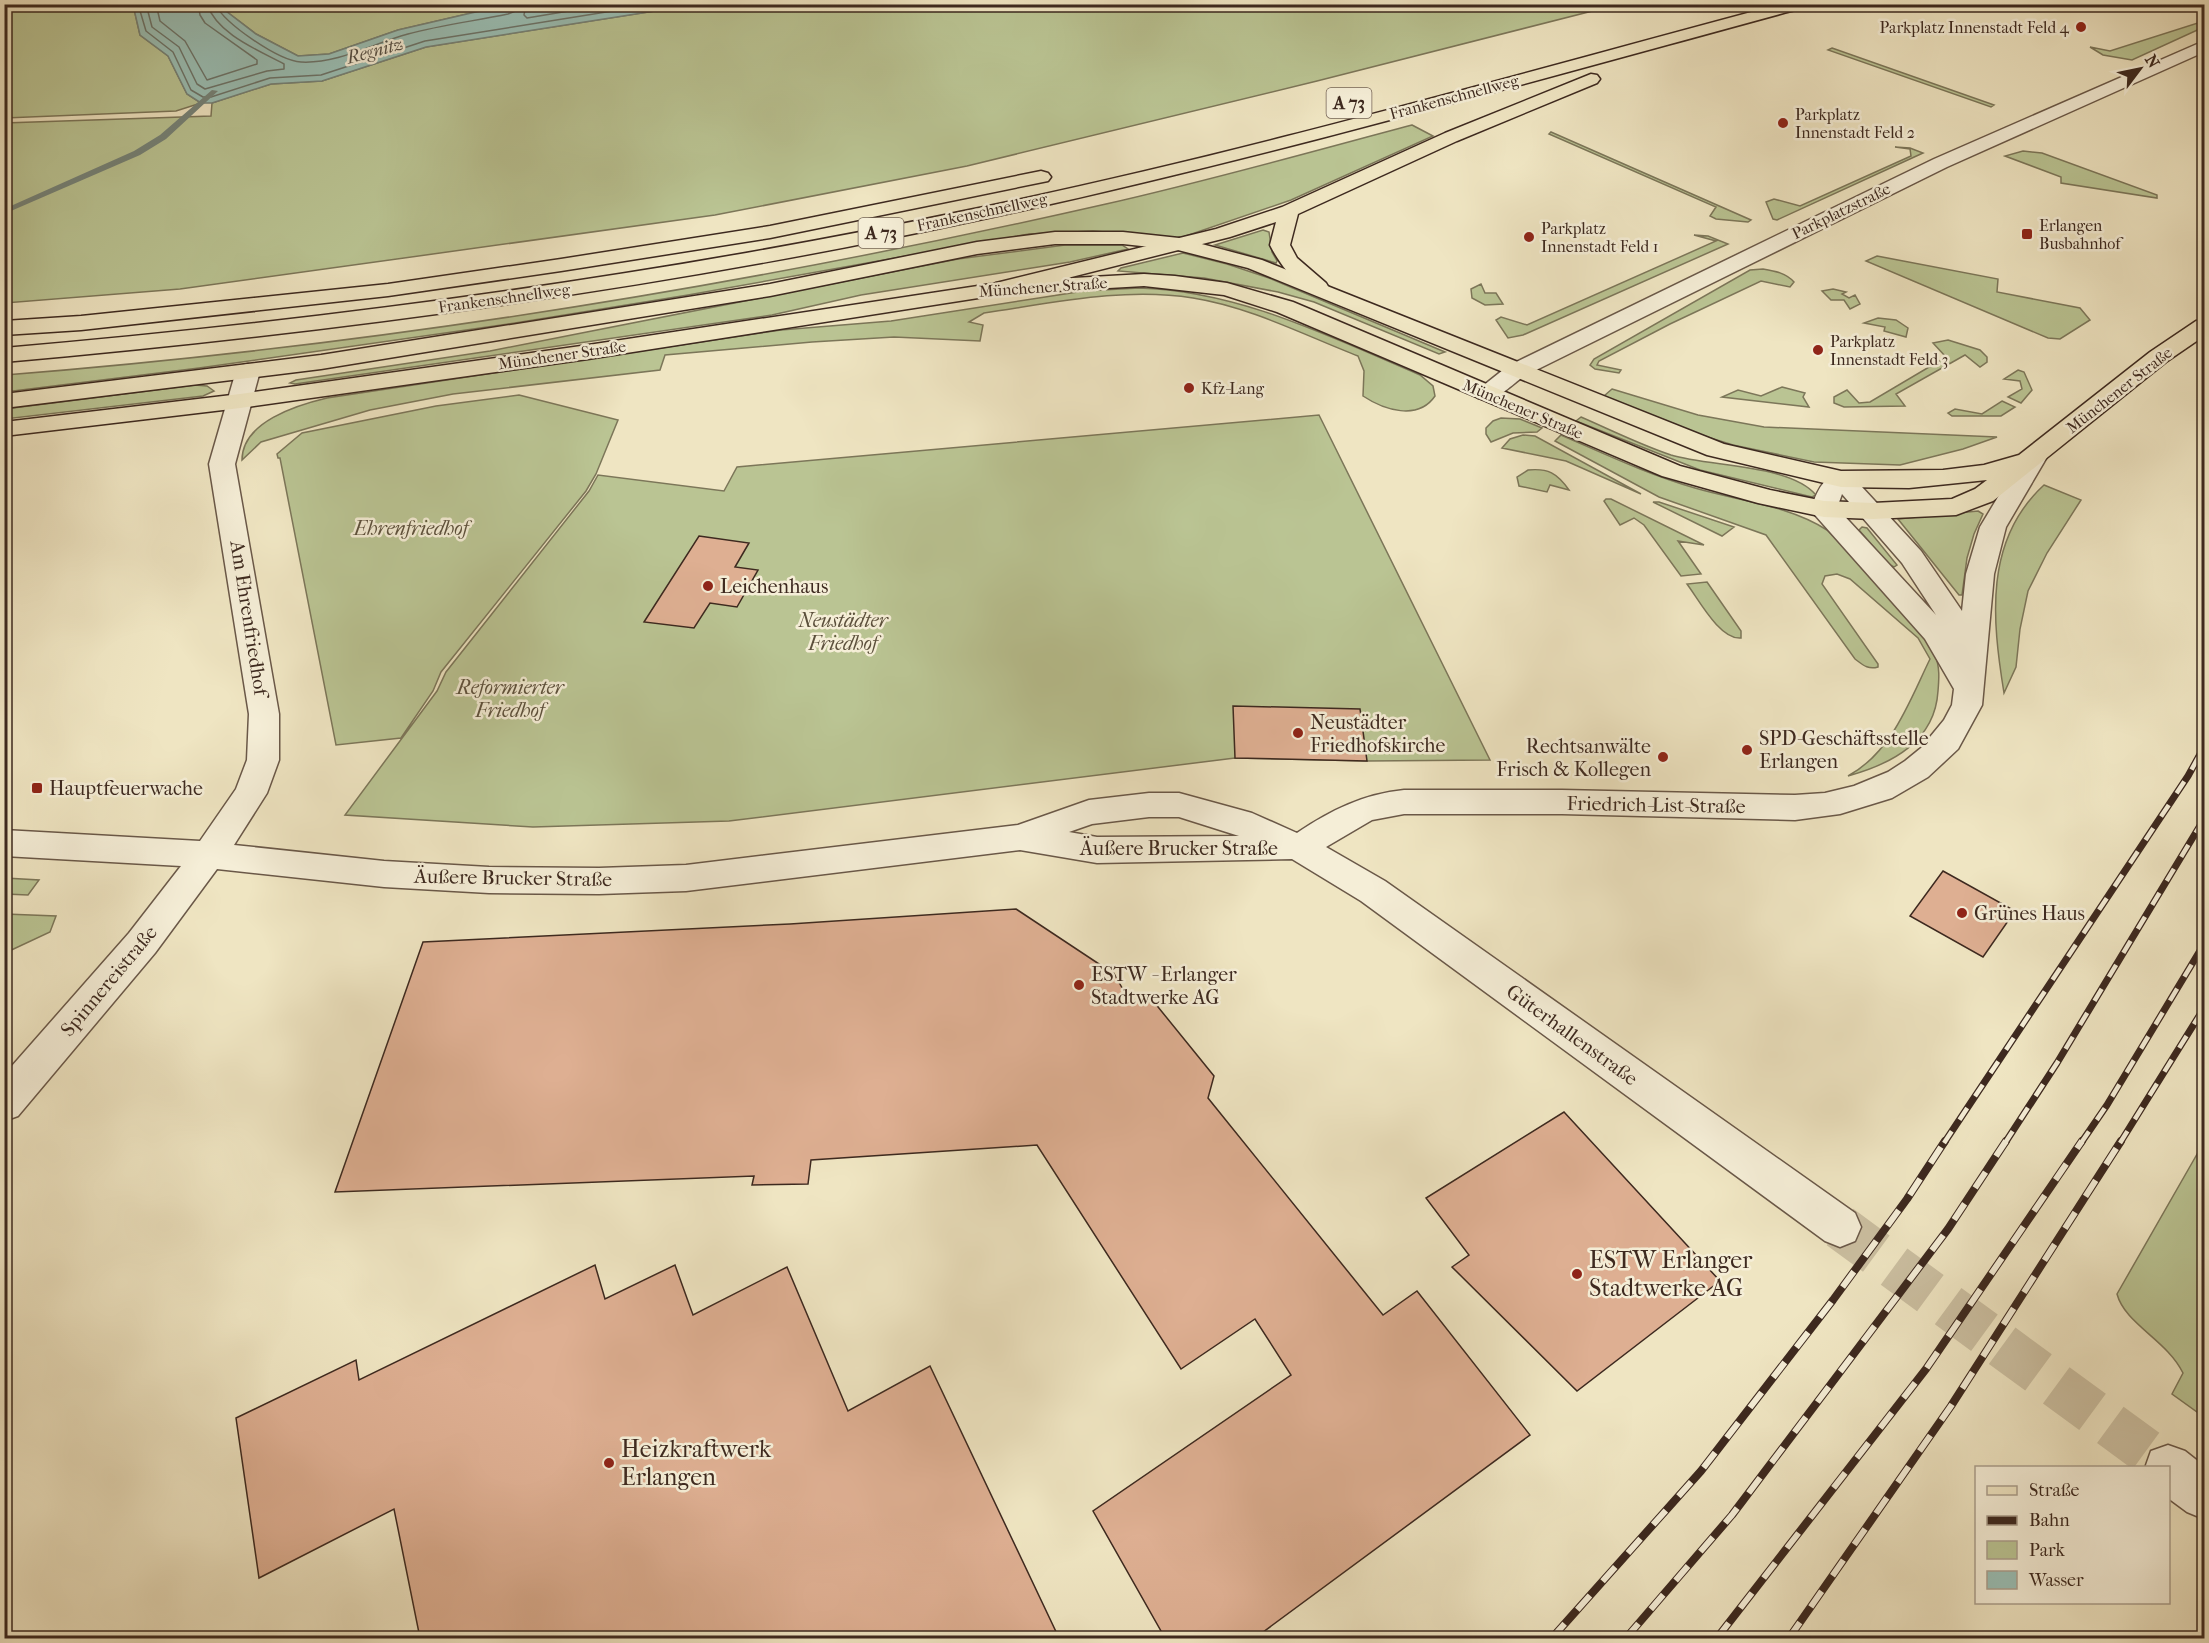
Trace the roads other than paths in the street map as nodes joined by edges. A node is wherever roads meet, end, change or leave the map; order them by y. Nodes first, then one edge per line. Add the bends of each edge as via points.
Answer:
1 (1801, 4) edge
2 (1710, 10) dead end
3 (1737, 12) edge
4 (2205, 46) edge
5 (1061, 172) dead end
6 (1289, 211) junction
7 (1179, 244) junction
8 (1004, 288) junction
9 (1318, 288) junction
10 (4, 318) edge
11 (81, 323) junction
12 (2205, 326) edge
13 (4, 328) edge
14 (4, 355) edge
15 (248, 371) junction
16 (1516, 371) junction
17 (1486, 393) junction
18 (240, 400) junction
19 (4, 401) edge
20 (4, 429) edge
21 (2037, 454) junction
22 (1841, 479) junction
23 (1824, 509) junction
24 (1873, 511) junction
25 (1968, 688) junction
26 (1020, 837) junction
27 (4, 843) edge
28 (1299, 849) junction
29 (209, 855) junction
30 (4, 1104) edge
31 (1840, 1227) tunnel mouth
32 (2170, 1469) tunnel mouth
33 (2205, 1495) edge

1 - 3 main road, Frankenschnellweg / A 73
2 - 3 main road, Frankenschnellweg / A 73
3 - 6 main road via 1690,45 1622,66 1451,137
3 - 14 main road, Frankenschnellweg / A 73 via 1242,153 971,216 564,291 168,342
4 - 16 street, Parkplatzstraße via 1903,181
5 - 11 main road, Frankenschnellweg / A 73 via 770,232 561,265 388,290
6 - 7 main road
6 - 9 main road via 1280,245 1288,261
7 - 8 main road
7 - 9 main road, Münchener Straße via 1255,264
7 - 15 main road, Münchener Straße via 1123,238 1055,238 977,249 770,290
8 - 17 main road, Münchener Straße via 1144,280 1227,290 1285,307
8 - 18 main road, Münchener Straße via 576,354
9 - 16 main road, Münchener Straße
10 - 11 main road
11 - 13 main road, Frankenschnellweg / A 73
12 - 21 main road, Münchener Straße via 2158,357
15 - 18 street, Am Ehrenfriedhof
15 - 19 main road, Münchener Straße
16 - 17 street, Parkplatzstraße
16 - 22 main road, Münchener Straße via 1716,450
17 - 23 main road, Münchener Straße via 1671,471
18 - 20 main road, Münchener Straße
18 - 29 street, Am Ehrenfriedhof via 222,464 264,714 263,760 251,793
21 - 22 main road, Münchener Straße via 1988,472 1943,478
21 - 24 main road, Münchener Straße via 1984,495 1956,507
21 - 25 street, Friedrich-List-Straße via 1993,526 1980,574
22 - 23 street via 1829,493
22 - 24 street, Friedrich-List-Straße
23 - 24 main road, Münchener Straße
23 - 25 street via 1936,633
24 - 25 street, Friedrich-List-Straße via 1951,615 1964,646
25 - 28 street, Friedrich-List-Straße via 1962,719 1932,758 1891,785 1839,803 1783,808 1407,802 1356,812
26 - 28 street, Äußere Brucker Straße via 1097,850
26 - 28 street, Äußere Brucker Straße via 1089,812 1179,805 1240,822
26 - 29 street, Äußere Brucker Straße via 687,878 599,881 384,874
27 - 29 street, Äußere Brucker Straße
28 - 31 street, Güterhallenstraße via 1337,868 1409,915
29 - 30 street, Spinnereistraße via 142,943
32 - 33 street

